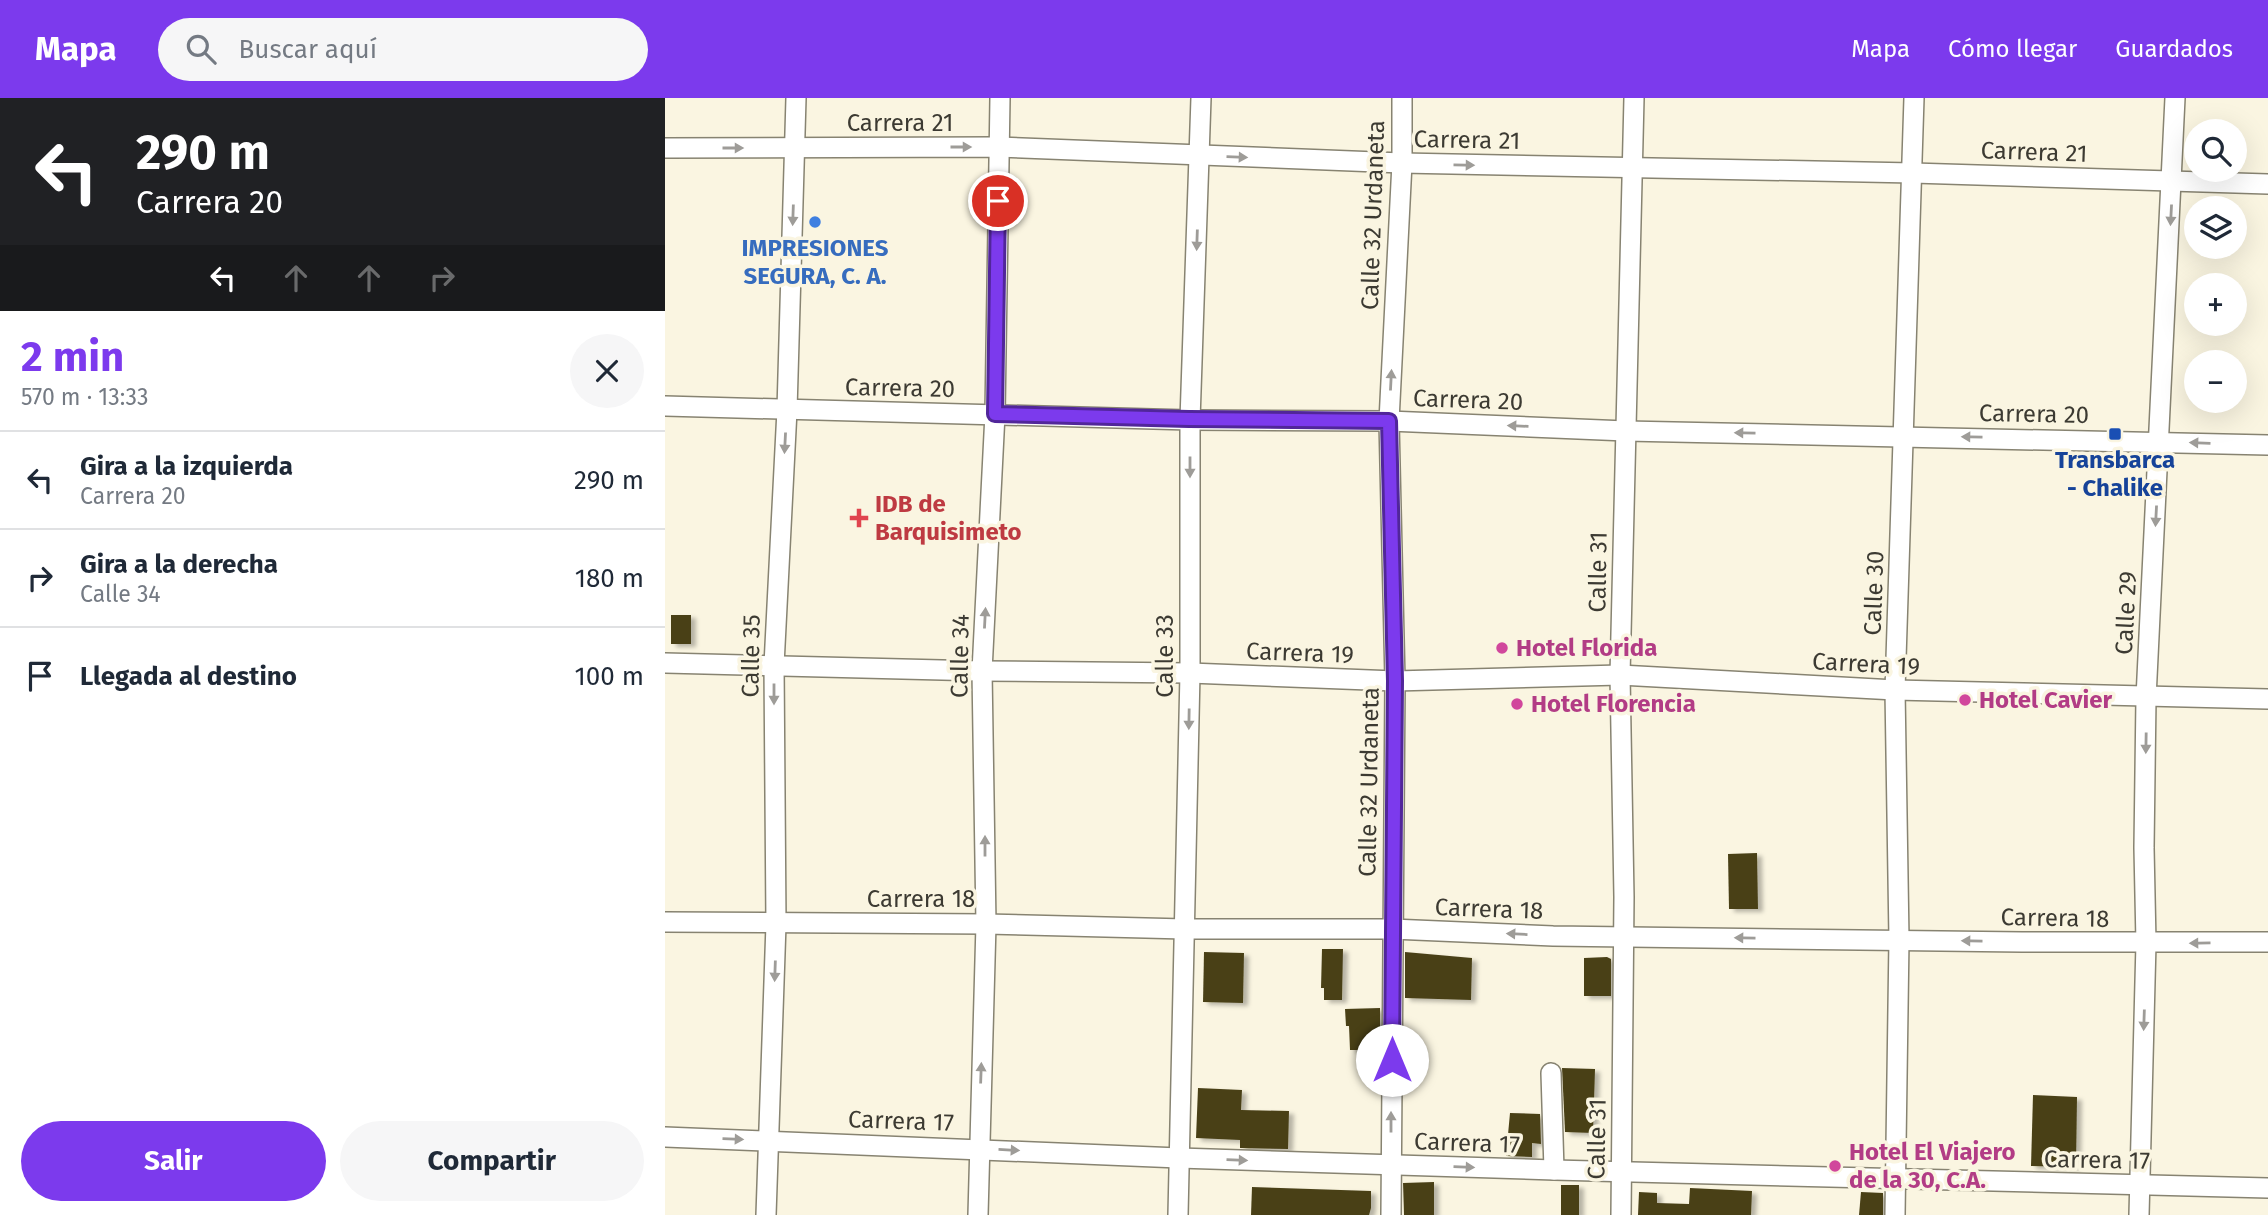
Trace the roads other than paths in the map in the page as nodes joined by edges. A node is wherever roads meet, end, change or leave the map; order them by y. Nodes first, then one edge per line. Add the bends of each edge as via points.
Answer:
1 (796, 98) edge
2 (1000, 98) edge
3 (1201, 98) edge
4 (1402, 98) edge
5 (1634, 98) edge
6 (1914, 98) edge
7 (2175, 98) edge
8 (998, 147) junction
9 (665, 148) edge
10 (795, 148) junction
11 (1201, 156) junction
12 (1402, 163) junction
13 (1631, 169) junction
14 (1913, 173) junction
15 (2172, 180) junction
16 (2268, 184) edge
17 (665, 406) edge
18 (787, 410) junction
19 (995, 414) junction
20 (1189, 419) junction
21 (1389, 421) junction
22 (1626, 431) junction
23 (1905, 436) junction
24 (2160, 441) junction
25 (2268, 445) edge
26 (665, 663) edge
27 (774, 665) junction
28 (982, 671) junction
29 (1190, 673) junction
30 (1620, 675) junction
31 (1395, 681) junction
32 (1895, 690) junction
33 (2146, 698) junction
34 (2268, 699) edge
35 (665, 922) edge
36 (776, 924) junction
37 (986, 924) junction
38 (1185, 929) junction
39 (1392, 929) junction
40 (1623, 936) junction
41 (1899, 940) junction
42 (2268, 942) edge
43 (2146, 943) junction
44 (1551, 1073) dead end
45 (665, 1137) edge
46 (769, 1140) junction
47 (979, 1149) junction
48 (1179, 1158) junction
49 (1391, 1164) junction
50 (1554, 1170) junction
51 (1622, 1172) junction
52 (1896, 1179) junction
53 (2139, 1185) junction
54 (2268, 1188) edge
55 (766, 1215) edge
56 (978, 1215) edge
57 (1178, 1215) edge
58 (1391, 1215) edge
59 (1621, 1215) edge
60 (1895, 1215) edge
61 (2139, 1215) edge

1 - 10 street, Calle 35
2 - 8 street, Calle 34
3 - 11 street, Calle 33
4 - 12 street, Calle 32 Urdaneta
5 - 13 street, Calle 31
6 - 14 street, Calle 30
7 - 15 street, Calle 29
10 -> 8 street, Carrera 21
8 - 11 street, Carrera 21
8 - 19 street, Calle 34
9 -> 10 street, Carrera 21
10 -> 18 street, Calle 35
11 -> 12 street, Carrera 21
11 -> 20 street, Calle 33
12 -> 13 street, Carrera 21
21 -> 12 street, Calle 32 Urdaneta
13 - 14 street, Carrera 21
13 - 22 street, Calle 31
14 - 15 street, Carrera 21
14 - 23 street, Calle 30
15 - 16 street, Carrera 21
15 -> 24 street, Calle 29
17 - 18 street, Carrera 20
18 - 19 street, Carrera 20
18 -> 27 street, Calle 35
19 - 20 street, Carrera 20
28 -> 19 street, Calle 34
20 - 21 street, Carrera 20
20 -> 29 street, Calle 33
22 -> 21 street, Carrera 20
21 - 31 street, Calle 32 Urdaneta
23 -> 22 street, Carrera 20
22 - 30 street, Calle 31
24 -> 23 street, Carrera 20
23 - 32 street, Calle 30
25 -> 24 street, Carrera 20
24 -> 33 street, Calle 29
26 - 27 street, Carrera 19
27 - 28 street, Carrera 19
27 -> 36 street, Calle 35
28 - 29 street, Carrera 19
37 -> 28 street, Calle 34
29 - 31 street, Carrera 19
29 -> 38 street, Calle 33
30 - 31 street, Carrera 19
30 - 32 street, Carrera 19
30 - 40 street, Calle 31
31 - 39 street, Calle 32 Urdaneta
32 - 33 street, Carrera 19
32 - 41 street, Calle 30
33 - 34 street, Carrera 19
33 -> 43 street, Calle 29
35 - 36 street, Carrera 18
36 - 37 street, Carrera 18
36 -> 46 street, Calle 35
37 - 38 street, Carrera 18
47 -> 37 street, Calle 34
38 - 39 street, Carrera 18
38 - 48 street, Calle 33
40 -> 39 street, Carrera 18
49 -> 39 street, Calle 32 Urdaneta
41 -> 40 street, Carrera 18
40 - 51 street, Calle 31
43 -> 41 street, Carrera 18
41 - 52 street, Calle 30
42 -> 43 street, Carrera 18
43 -> 53 street, Calle 29
44 - 50 street
45 -> 46 street, Carrera 17
46 - 47 street, Carrera 17
46 - 55 street, Calle 35
47 -> 48 street, Carrera 17
47 - 56 street, Calle 34
48 -> 49 street, Carrera 17
48 - 57 street, Calle 33
49 -> 50 street, Carrera 17
49 - 58 street, Calle 32 Urdaneta
50 - 51 street, Carrera 17
51 - 52 street, Carrera 17
51 - 59 street, Calle 31
52 - 53 street, Carrera 17
52 - 60 street, Calle 30
53 - 54 street, Carrera 17
53 - 61 street, Calle 29

